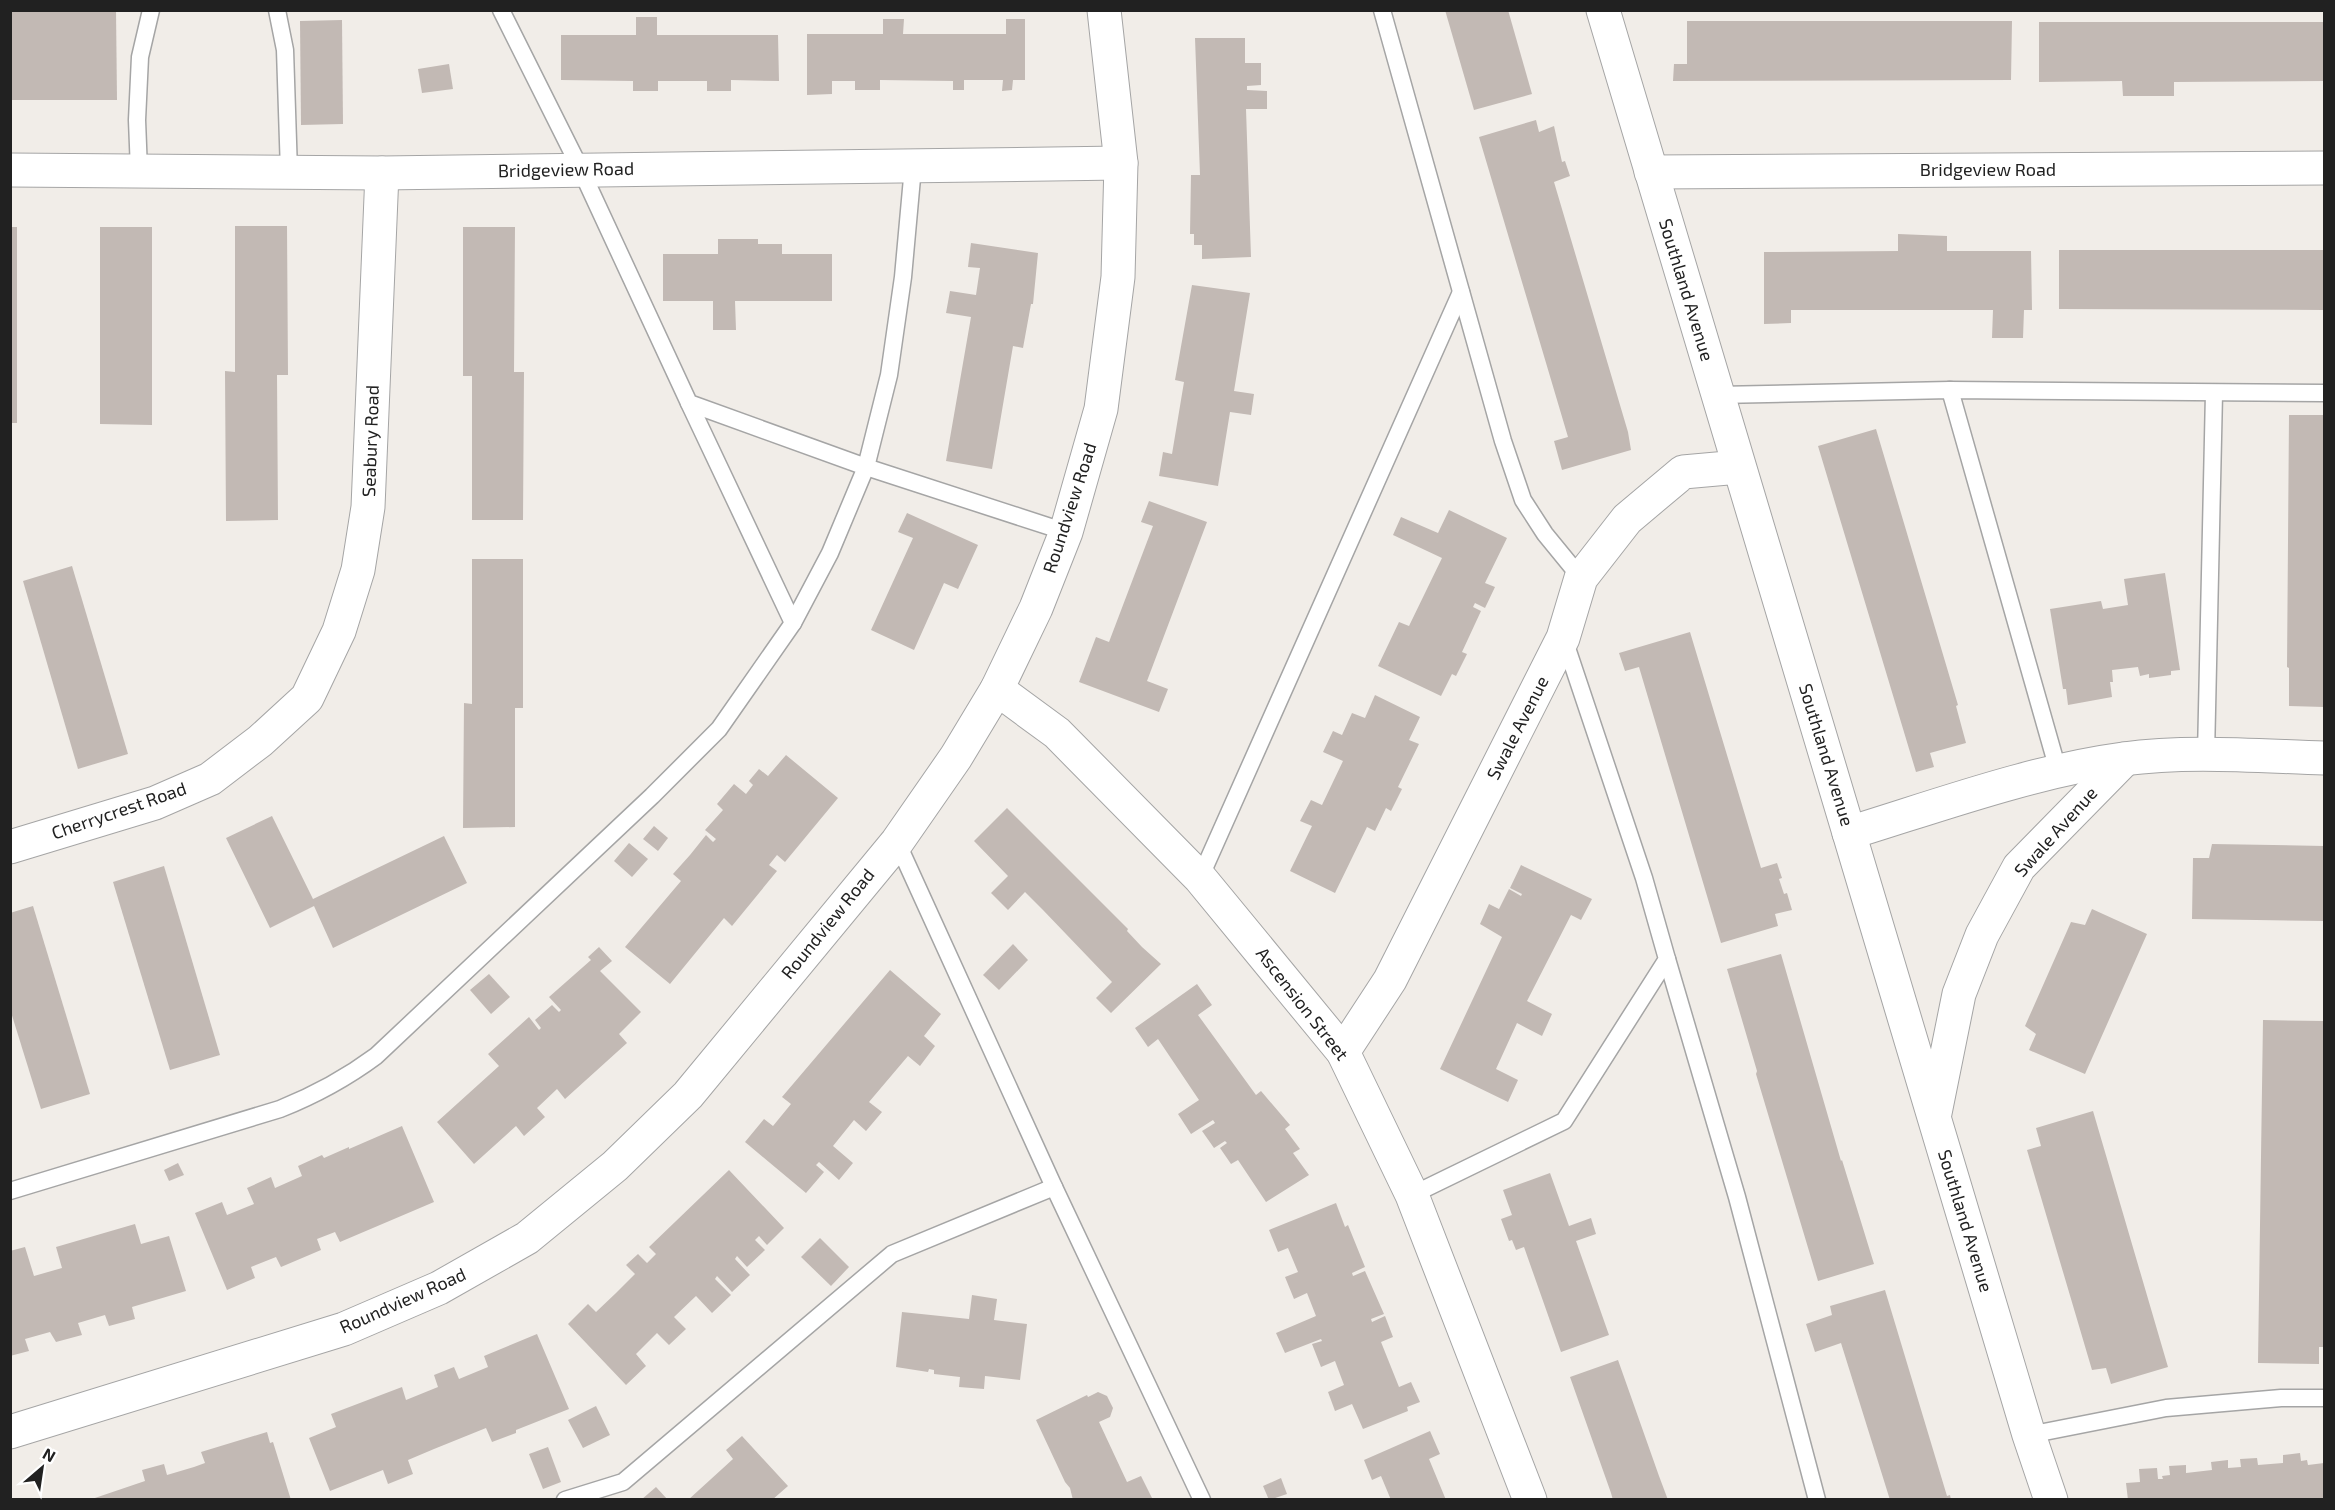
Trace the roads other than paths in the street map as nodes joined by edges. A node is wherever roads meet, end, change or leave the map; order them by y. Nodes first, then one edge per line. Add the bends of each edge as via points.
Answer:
1 (151, 10) edge
2 (278, 10) edge
3 (501, 10) edge
4 (1104, 10) edge
5 (1382, 10) edge
6 (1603, 10) edge
7 (1121, 163) junction
8 (913, 166) junction
9 (2325, 168) edge
10 (10, 170) edge
11 (581, 170) junction
12 (139, 171) junction
13 (289, 172) junction
14 (1651, 172) junction
15 (382, 173) junction
16 (1461, 292) junction
17 (1950, 390) junction
18 (2214, 393) junction
19 (2325, 393) edge
20 (1718, 394) junction
21 (689, 403) junction
22 (866, 467) junction
23 (1739, 467) junction
24 (1066, 532) junction
25 (1581, 578) junction
26 (793, 623) junction
27 (1563, 638) junction
28 (997, 689) junction
29 (307, 698) joint
30 (2206, 754) junction
31 (2325, 758) edge
32 (2125, 759) junction
33 (2058, 770) junction
34 (1849, 832) junction
35 (897, 842) junction
36 (10, 848) edge
37 (1200, 878) junction
38 (1667, 959) junction
39 (1343, 1052) junction
40 (1935, 1118) junction
41 (1054, 1187) junction
42 (10, 1191) edge
43 (1412, 1195) junction
44 (2325, 1398) edge
45 (10, 1432) edge
46 (2030, 1435) junction
47 (565, 1500) edge
48 (1202, 1500) edge
49 (1530, 1500) edge
50 (1817, 1500) edge
51 (2051, 1500) edge

1 - 12 lane via 140,57
2 - 13 lane via 285,50
3 - 11 lane
4 - 7 street, Roundview Road
5 - 16 lane
6 - 14 street, Southland Avenue
7 - 8 street, Bridgeview Road
7 - 24 street, Roundview Road via 1118,277 1101,409
8 - 11 street, Bridgeview Road
8 - 22 lane via 889,375
9 - 14 street, Bridgeview Road
10 - 12 street, Bridgeview Road
11 - 15 street, Bridgeview Road
11 - 21 lane
12 - 13 street, Bridgeview Road
13 - 15 street, Bridgeview Road
14 - 20 street, Southland Avenue
15 - 29 street, Seabury Road via 368,507 357,570 339,631
16 - 25 lane via 1523,500
16 - 37 lane
17 - 18 lane
17 - 20 lane
17 - 33 lane
18 - 19 lane
18 - 30 lane
20 - 23 street, Southland Avenue
21 - 22 lane
21 - 26 lane
22 - 24 lane
22 - 26 lane via 830,553
23 - 25 street, Swale Avenue via 1683,472 1627,519
23 - 34 street, Southland Avenue
24 - 28 street, Roundview Road via 1036,608
25 - 27 street, Swale Avenue
26 - 42 lane via 719,729 644,805 376,1056 318,1094 279,1109
27 - 38 lane via 1644,878
27 - 39 street, Swale Avenue via 1390,980
28 - 35 street, Roundview Road via 956,758
28 - 37 street, Ascension Street via 1057,733
29 - 36 street, Cherrycrest Road via 210,779 155,803
30 - 31 street, Swale Avenue
30 - 32 street, Swale Avenue
32 - 33 street, Swale Avenue
32 - 40 street, Swale Avenue via 2019,867 1982,935 1959,994
33 - 34 street, Swale Avenue
34 - 40 street, Southland Avenue
35 - 41 lane
35 - 45 street, Roundview Road via 688,1095 615,1166 527,1238 439,1288 344,1329
37 - 39 street, Ascension Street
38 - 43 lane via 1564,1121
38 - 50 lane via 1737,1197
39 - 43 street, Ascension Street
40 - 46 street, Southland Avenue
41 - 47 lane via 892,1254 623,1482
41 - 48 lane
43 - 49 street, Ascension Street
44 - 46 lane via 2166,1408
46 - 51 street, Southland Avenue

